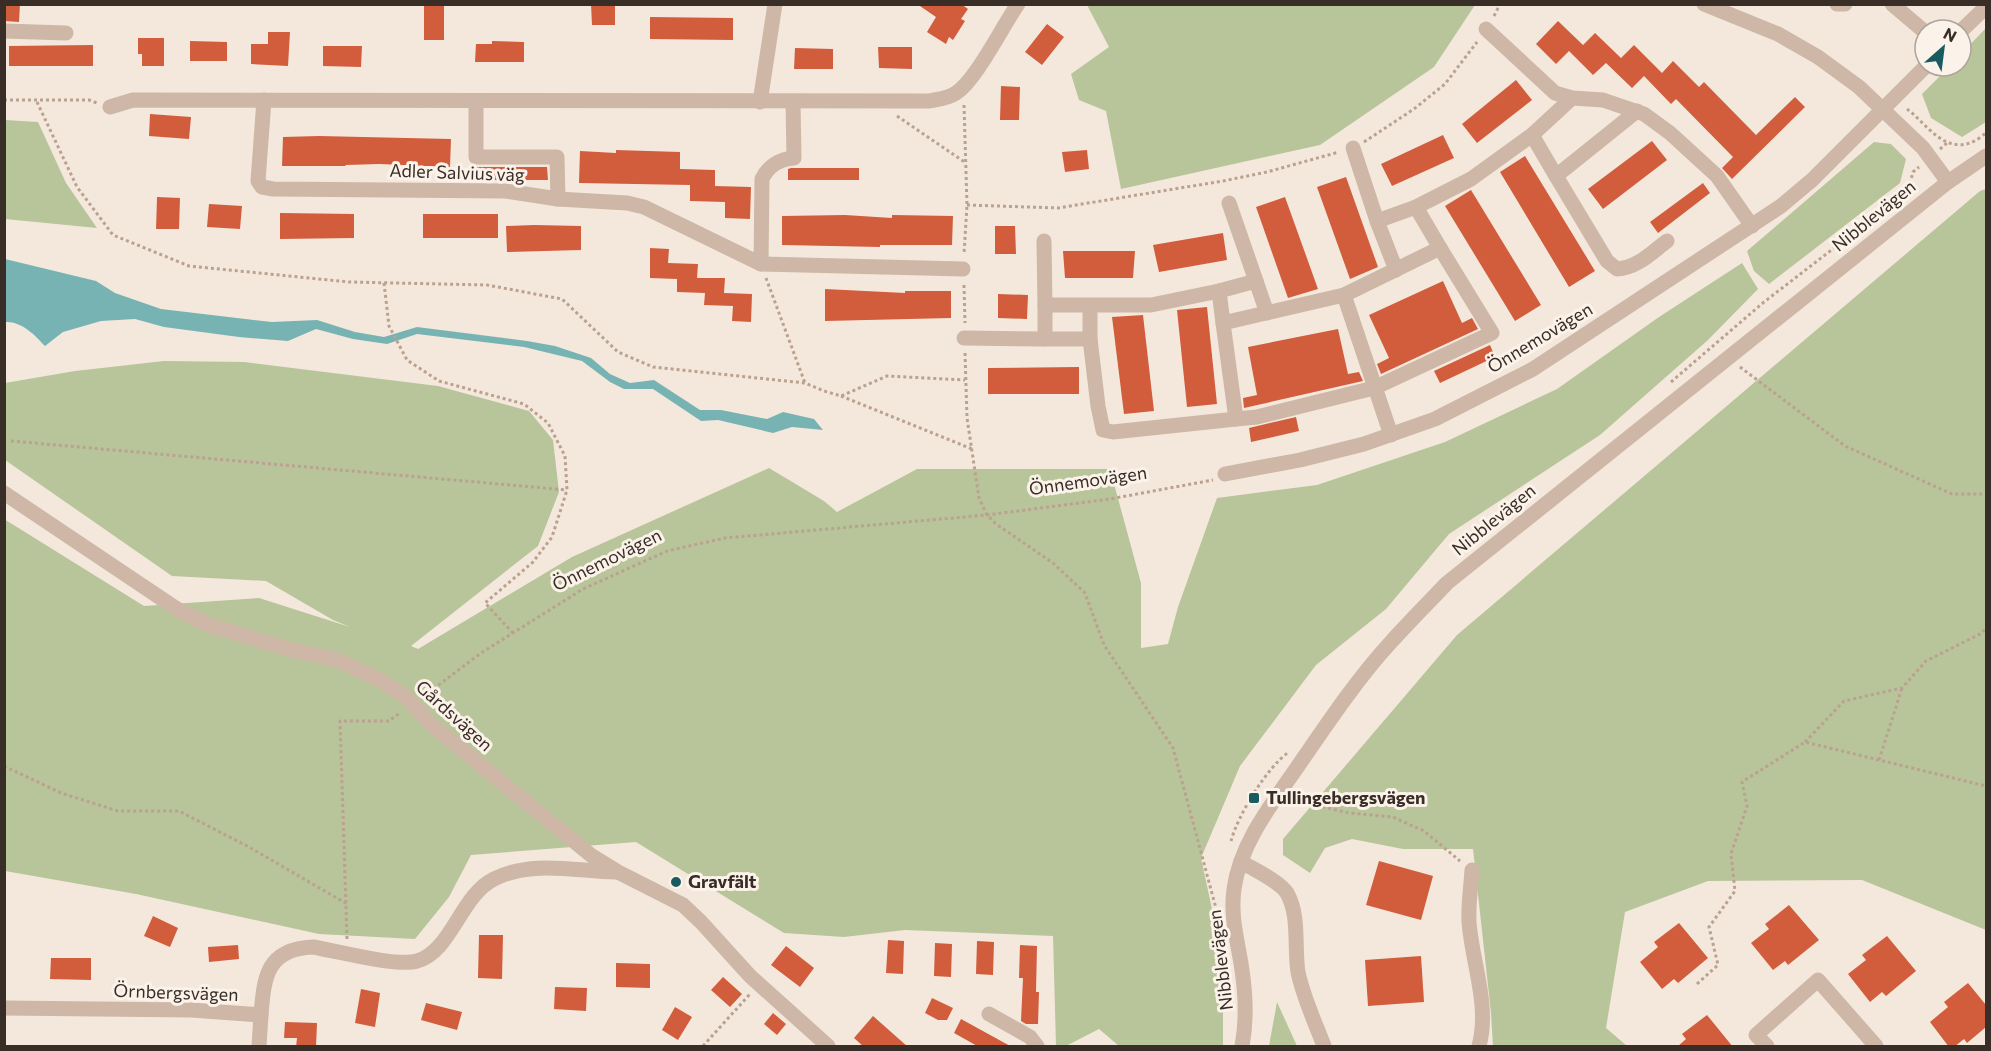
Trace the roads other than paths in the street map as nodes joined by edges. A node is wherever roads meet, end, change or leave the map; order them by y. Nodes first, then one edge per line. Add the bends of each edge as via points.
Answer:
1 (775, 4) edge
2 (1018, 4) edge
3 (1704, 4) edge
4 (1837, 4) edge
5 (1845, 4) edge
6 (1892, 4) edge
7 (1986, 7) edge
8 (1973, 19) edge
9 (1913, 22) edge
10 (1486, 29) road end
11 (4, 31) edge
12 (66, 33) dead end
13 (1914, 78) edge
14 (1572, 98) junction
15 (264, 100) junction
16 (476, 102) junction
17 (760, 102) junction
18 (793, 102) junction
19 (1888, 104) junction
20 (110, 107) road end
21 (1637, 111) junction
22 (1532, 135) junction
23 (1353, 148) road end
24 (1986, 156) edge
25 (1556, 176) junction
26 (1948, 182) junction
27 (558, 200) junction
28 (1230, 202) dead end
29 (1416, 207) junction
30 (1377, 221) junction
31 (1752, 226) junction
32 (1044, 241) dead end
33 (1667, 241) dead end
34 (1440, 249) junction
35 (760, 264) junction
36 (963, 269) road end
37 (1396, 270) junction
38 (1256, 281) junction
39 (1219, 291) junction
40 (1344, 295) junction
41 (1046, 305) junction
42 (1090, 306) junction
43 (1267, 313) junction
44 (1223, 323) junction
45 (964, 338) road end
46 (1045, 339) junction
47 (1090, 339) junction
48 (1374, 388) junction
49 (1236, 419) junction
50 (1390, 435) junction
51 (1226, 474) road end
52 (4, 493) edge
53 (1241, 862) junction
54 (1472, 870) road end
55 (618, 872) junction
56 (4, 1008) edge
57 (989, 1014) dead end
58 (261, 1015) junction
59 (259, 1047) edge
60 (828, 1047) edge
61 (1037, 1047) edge
62 (1242, 1047) edge
63 (1324, 1047) edge
64 (1479, 1047) edge
65 (1767, 1047) edge
66 (1876, 1047) edge

1 - 17 street
2 - 18 street via 970,80 948,98
3 - 19 street via 1778,33
4 - 5 street
6 - 9 street
7 - 8 street
10 - 14 street via 1555,93
11 - 12 street
13 - 19 street, Önnemovägen
14 - 21 street via 1603,100
14 - 22 street
15 - 16 street
15 - 20 street via 133,100
15 - 27 street, Adler Salvius väg via 258,182 262,187 505,191
16 - 17 street
16 - 27 street via 476,157 557,157
17 - 18 street
18 - 35 street via 794,158 778,162 766,170 762,179
19 - 26 street
19 - 31 street, Önnemovägen via 1812,180
21 - 25 street
21 - 31 street via 1670,133 1717,176
22 - 25 street
22 - 29 street via 1471,179
23 - 30 street
24 - 26 street, Nibblevägen
25 - 33 street via 1606,261 1617,269 1636,264
26 - 53 street, Nibblevägen via 1447,583 1389,643 1337,711 1259,822
27 - 35 street, Adler Salvius väg via 644,207
28 - 38 street
29 - 30 street
29 - 34 street
30 - 37 street
31 - 50 street, Önnemovägen via 1533,369 1435,418
32 - 41 street
34 - 37 street
34 - 48 street via 1492,333
35 - 36 street, Adler Salvius väg
37 - 40 street
38 - 39 street
38 - 43 street
39 - 42 street via 1151,305
39 - 44 street
40 - 43 street
40 - 48 street
41 - 42 street
41 - 46 street
42 - 47 street
43 - 44 street
44 - 49 street
45 - 46 street
46 - 47 street
47 - 49 street via 1103,430
48 - 49 street
48 - 50 street
50 - 51 street, Önnemovägen via 1300,460
52 - 55 street, Gårdsvägen via 177,609 206,624 337,660 380,680 507,788
53 - 62 street, Nibblevägen via 1227,928 1242,969 1247,1018
53 - 63 street via 1286,892 1293,912 1298,972
54 - 64 street via 1469,921 1480,980
55 - 58 street, Örnbergsvägen via 539,867 492,880 470,901 441,943 418,961 402,963 313,947 288,951 277,958 266,975
55 - 60 street, Gårdsvägen via 682,905
56 - 58 street, Örnbergsvägen
57 - 61 street via 1030,1036
58 - 59 street
65 - 66 street via 1756,1035 1818,980

